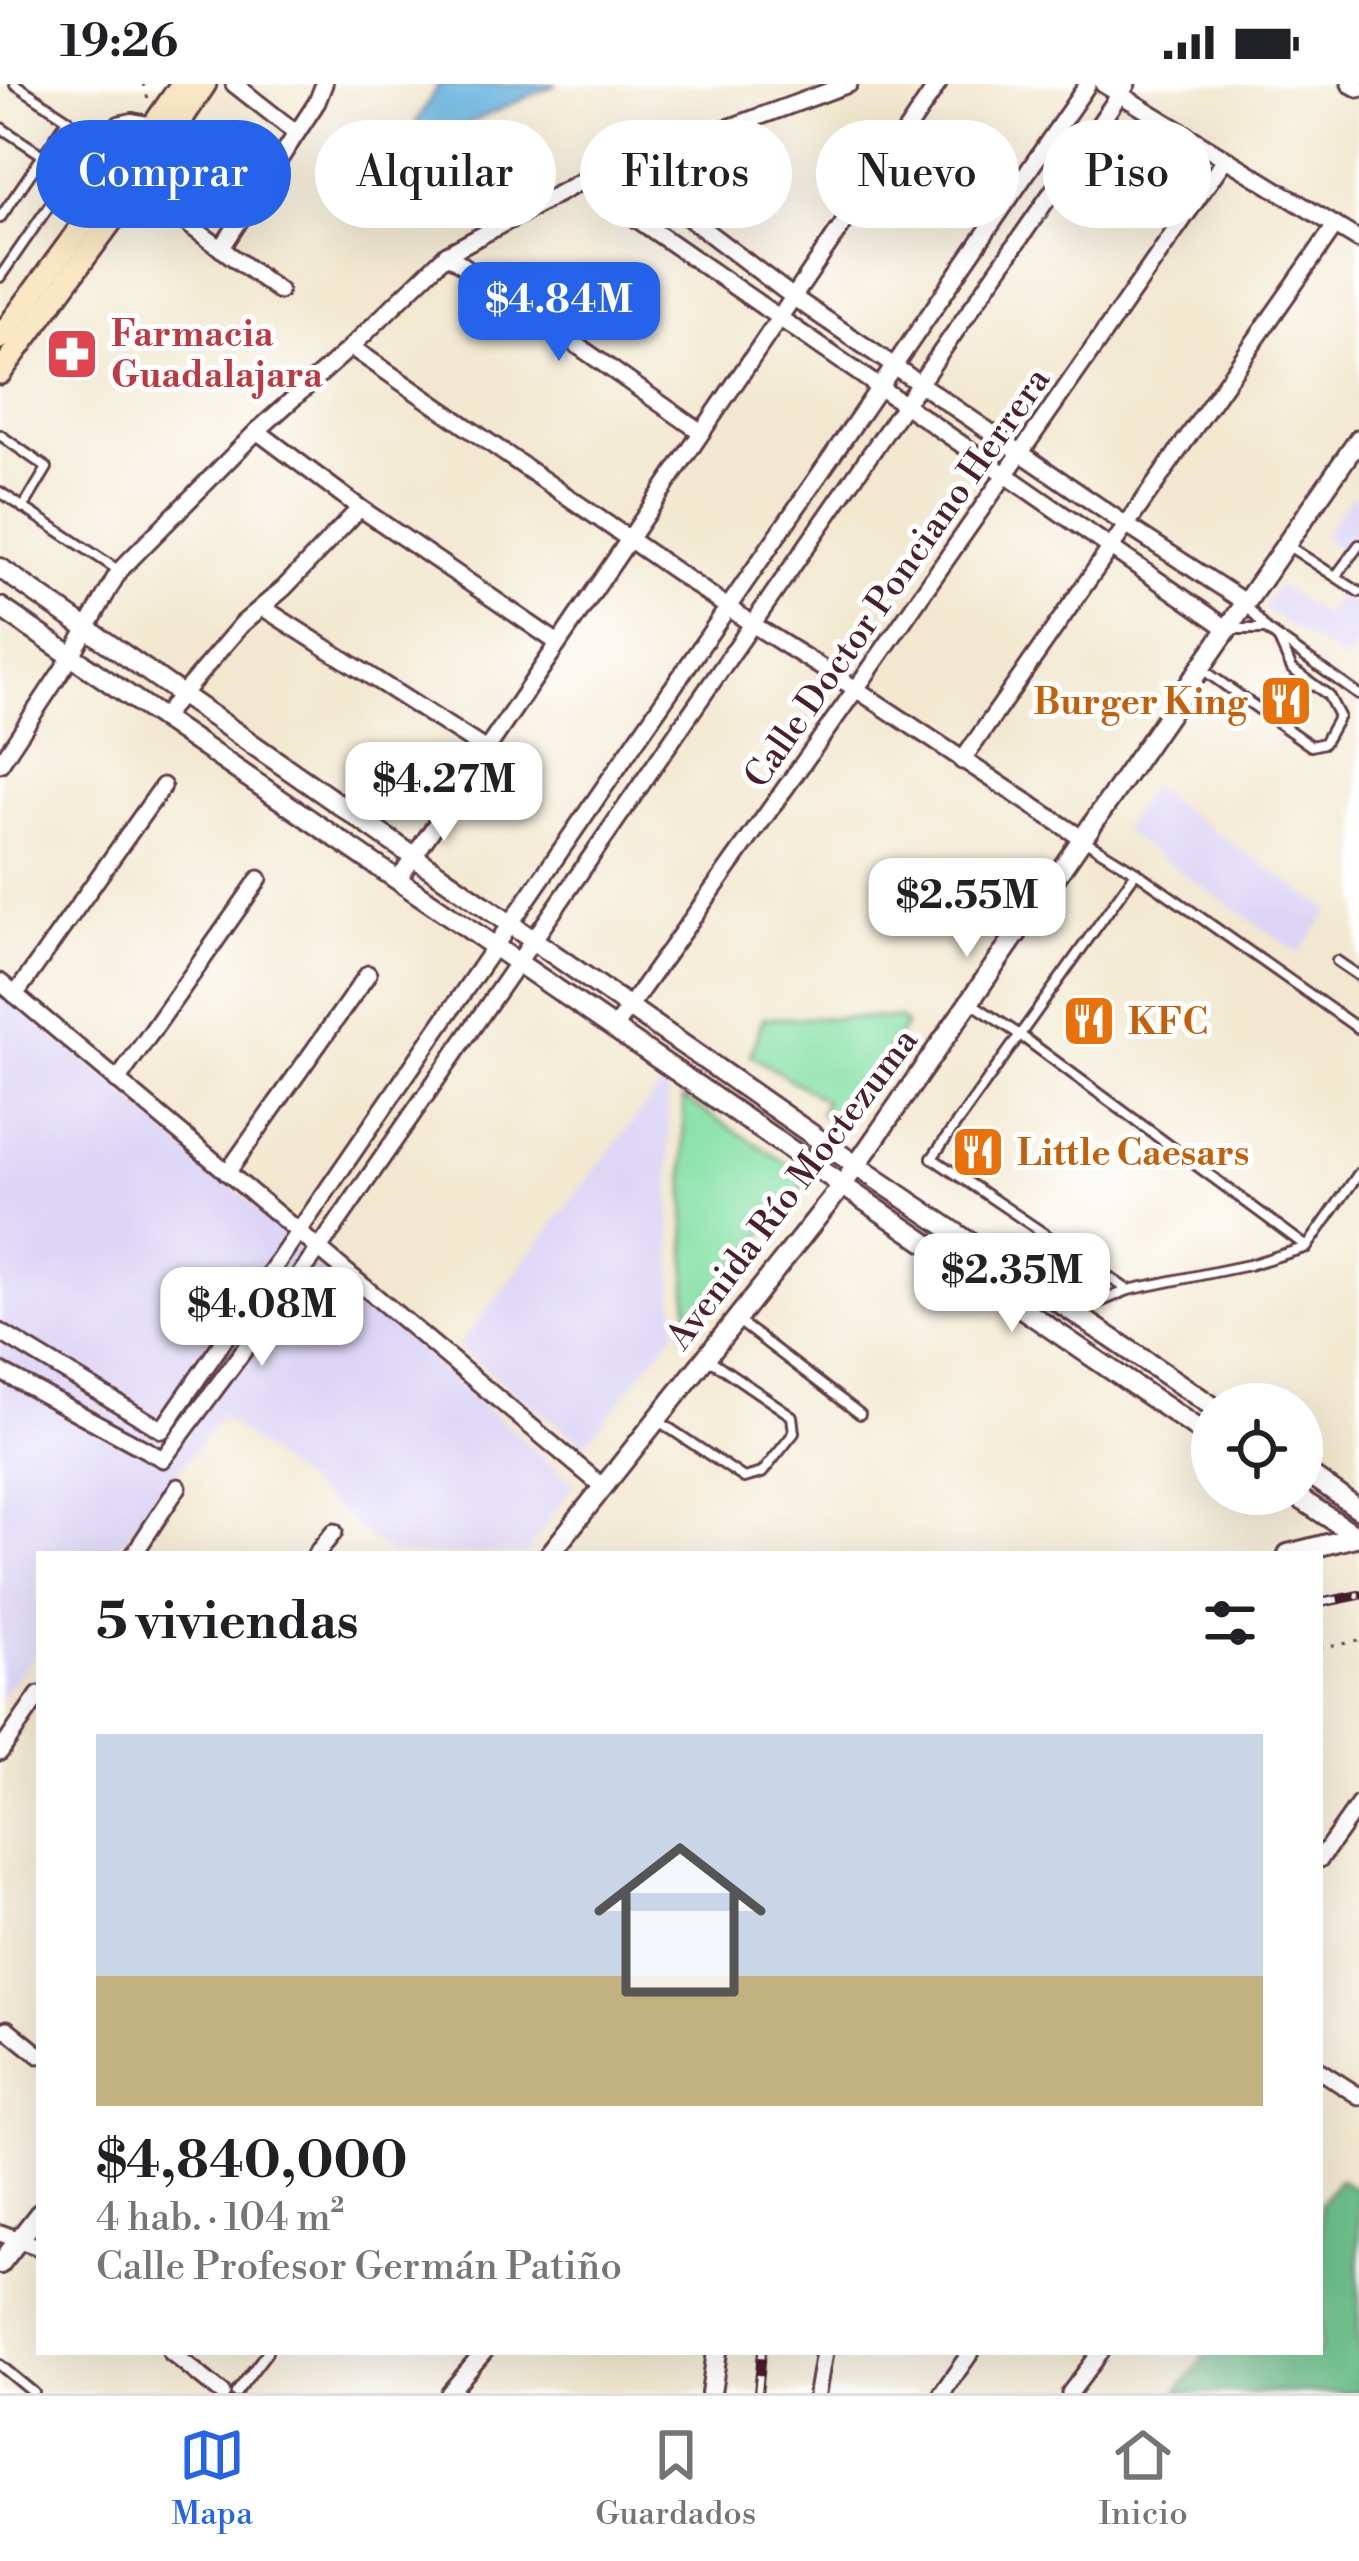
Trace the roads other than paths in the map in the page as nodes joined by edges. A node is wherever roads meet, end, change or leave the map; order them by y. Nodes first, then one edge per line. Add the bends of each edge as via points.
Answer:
1 (15, 84) edge
2 (182, 84) edge
3 (206, 84) edge
4 (234, 84) edge
5 (324, 84) edge
6 (849, 84) edge
7 (938, 84) edge
8 (1088, 84) edge
9 (1103, 84) edge
10 (1350, 84) edge
11 (1359, 89) edge
12 (1124, 90) edge
13 (67, 120) edge
14 (157, 120) edge
15 (177, 120) edge
16 (752, 120) edge
17 (0, 127) edge
18 (296, 132) junction
19 (36, 151) edge
20 (1225, 159) junction
21 (36, 167) edge
22 (580, 182) edge
23 (0, 218) edge
24 (36, 225) edge
25 (1335, 226) junction
26 (90, 228) edge
27 (97, 228) edge
28 (193, 228) edge
29 (650, 228) edge
30 (702, 228) edge
31 (1359, 240) edge
32 (221, 249) junction
33 (447, 254) junction
34 (0, 278) edge
35 (279, 291) dead end
36 (793, 297) junction
37 (779, 318) junction
38 (0, 338) edge
39 (351, 347) junction
40 (896, 367) junction
41 (0, 374) edge
42 (920, 384) junction
43 (881, 389) junction
44 (904, 405) junction
45 (257, 431) junction
46 (701, 432) junction
47 (0, 434) edge
48 (1019, 452) junction
49 (1355, 452) edge
50 (1004, 474) junction
51 (0, 492) edge
52 (23, 508) junction
53 (360, 508) junction
54 (1126, 525) junction
55 (629, 539) junction
56 (1287, 545) junction
57 (1359, 545) edge
58 (1110, 548) junction
59 (0, 568) edge
60 (119, 571) junction
61 (1336, 576) junction
62 (1359, 592) edge
63 (1246, 603) junction
64 (262, 607) junction
65 (0, 608) edge
66 (729, 609) junction
67 (752, 624) junction
68 (86, 628) junction
69 (1228, 629) junction
70 (1266, 629) junction
71 (1278, 638) junction
72 (558, 643) junction
73 (70, 657) junction
74 (1200, 668) junction
75 (856, 689) junction
76 (182, 695) junction
77 (1359, 695) edge
78 (161, 719) junction
79 (486, 750) junction
80 (962, 761) junction
81 (0, 764) edge
82 (163, 786) dead end
83 (1082, 839) junction
84 (414, 856) junction
85 (1136, 872) junction
86 (259, 880) dead end
87 (398, 880) junction
88 (512, 924) junction
89 (533, 940) junction
90 (496, 947) junction
91 (518, 962) junction
92 (1336, 962) dead end
93 (368, 974) dead end
94 (1359, 976) edge
95 (0, 982) edge
96 (15, 995) junction
97 (970, 1002) junction
98 (629, 1006) junction
99 (614, 1028) junction
100 (1359, 1029) edge
101 (1020, 1034) junction
102 (117, 1081) junction
103 (857, 1166) junction
104 (227, 1173) junction
105 (1359, 1173) edge
106 (842, 1186) junction
107 (299, 1233) junction
108 (1307, 1247) junction
109 (319, 1249) junction
110 (1128, 1290) junction
111 (1076, 1313) junction
112 (736, 1320) junction
113 (0, 1333) edge
114 (706, 1358) junction
115 (0, 1371) edge
116 (1167, 1374) junction
117 (1191, 1391) edge
118 (1152, 1399) junction
119 (860, 1414) dead end
120 (656, 1419) junction
121 (1191, 1425) edge
122 (1323, 1484) edge
123 (602, 1486) junction
124 (178, 1487) dead end
125 (1359, 1509) edge
126 (1323, 1513) edge
127 (334, 1532) dead end
128 (1358, 1536) edge
129 (136, 1551) edge
130 (318, 1551) edge
131 (552, 1551) edge
132 (1300, 1551) edge
133 (36, 1706) edge
134 (0, 1752) edge
135 (1359, 1804) edge
136 (1323, 1855) edge
137 (7, 2029) dead end
138 (36, 2053) edge
139 (1323, 2073) edge
140 (1359, 2096) edge
141 (36, 2216) edge
142 (9, 2237) edge
143 (0, 2264) edge
144 (175, 2355) edge
145 (265, 2355) edge
146 (482, 2355) edge
147 (717, 2355) edge
148 (823, 2355) edge
149 (969, 2355) edge
150 (1099, 2355) edge
151 (2, 2369) edge
152 (451, 2392) edge
153 (34, 2393) edge
154 (222, 2393) edge
155 (236, 2393) edge
156 (711, 2393) edge
157 (817, 2393) edge
158 (942, 2393) edge
159 (1070, 2393) edge

1 - 13 lane
2 - 14 main road
3 - 15 main road
4 - 18 street
5 - 18 street
6 - 16 street
7 - 36 street
8 - 40 street
9 - 12 street
10 - 11 street
12 - 20 street
12 - 42 street
17 - 19 lane
18 - 32 street
20 - 25 street
20 - 48 street, Calle Doctor Ponciano Herrera
21 - 23 lane
22 - 33 street
24 - 34 lane
25 - 31 street
25 - 54 street
26 - 38 main road
27 - 41 main road
28 - 32 street
29 - 37 street
30 - 36 street
32 - 35 street
33 - 39 street
33 - 46 street
36 - 37 street
36 - 40 street
37 - 43 street
37 - 46 street
39 - 45 street
39 - 55 street
40 - 42 street
40 - 43 street
42 - 44 street
42 - 48 street
43 - 44 street
43 - 66 street
44 - 50 street
44 - 67 street
45 - 53 street
45 - 60 street
46 - 55 street
47 - 52 lane via 46,468
48 - 50 street, Calle Doctor Ponciano Herrera
48 - 54 street
49 - 56 street, Avenida Río Moctezuma
50 - 58 street
50 - 75 street, Calle Doctor Ponciano Herrera
51 - 52 lane
52 - 60 lane
53 - 64 street
53 - 72 street
54 - 58 street
54 - 63 street
55 - 66 street
55 - 72 street
56 - 61 lane
56 - 63 street, Avenida Río Moctezuma
57 - 61 lane
58 - 69 street
58 - 80 street
59 - 68 street
60 - 68 street
61 - 62 lane
63 - 69 street, Avenida Río Moctezuma
63 - 70 lane
64 - 76 street
64 - 79 street
65 - 73 street
66 - 67 street
66 - 88 street
67 - 75 street
67 - 89 street
68 - 73 street
68 - 76 street
69 - 70 lane
69 - 74 street, Avenida Río Moctezuma
70 - 71 lane
71 - 74 lane via 1292,669 1328,694 1339,716 1324,743 1311,746
71 - 77 lane
72 - 79 street
73 - 78 street
73 - 81 street
74 - 83 street, Avenida Río Moctezuma
75 - 80 street
75 - 98 street, Calle Doctor Ponciano Herrera
76 - 78 street
76 - 84 street
78 - 87 street
79 - 84 street
80 - 83 street
82 - 96 street
83 - 85 lane
83 - 97 street, Avenida Río Moctezuma
84 - 87 street
84 - 88 street
85 - 100 lane
85 - 101 lane
86 - 102 street
87 - 90 street
88 - 89 street
88 - 90 street
89 - 91 street
89 - 98 street
90 - 91 street
90 - 107 street
91 - 99 street
91 - 109 street
92 - 94 lane
93 - 104 street
95 - 96 street
96 - 102 street
97 - 101 lane
97 - 103 street, Avenida Río Moctezuma
98 - 99 street, Calle Doctor Ponciano Herrera
98 - 103 street
99 - 106 street
101 - 108 lane
101 - 110 lane via 932,1158
102 - 104 street
103 - 106 street, Avenida Río Moctezuma
103 - 111 street
104 - 107 street
105 - 108 lane
106 - 112 street, Avenida Río Moctezuma
106 - 118 street
107 - 109 street
107 - 113 street via 162,1430
108 - 110 lane
109 - 115 street via 164,1459
109 - 123 street
110 - 111 lane
111 - 116 street
112 - 114 street, Avenida Río Moctezuma
112 - 119 lane
114 - 120 street, Avenida Río Moctezuma
114 - 120 lane via 792,1416 794,1432 762,1474 744,1478
116 - 117 street
116 - 118 street
118 - 121 street
120 - 123 street, Avenida Río Moctezuma
122 - 125 street
123 - 131 street, Avenida Río Moctezuma
124 - 129 street
126 - 128 street
127 - 130 street
128 - 132 street
133 - 134 street
135 - 136 street
137 - 138 street
139 - 140 street
141 - 142 street
142 - 143 street
144 - 154 street
145 - 155 lane
146 - 152 street
147 - 156 street
148 - 157 street
149 - 158 street
150 - 159 street
151 - 153 lane

